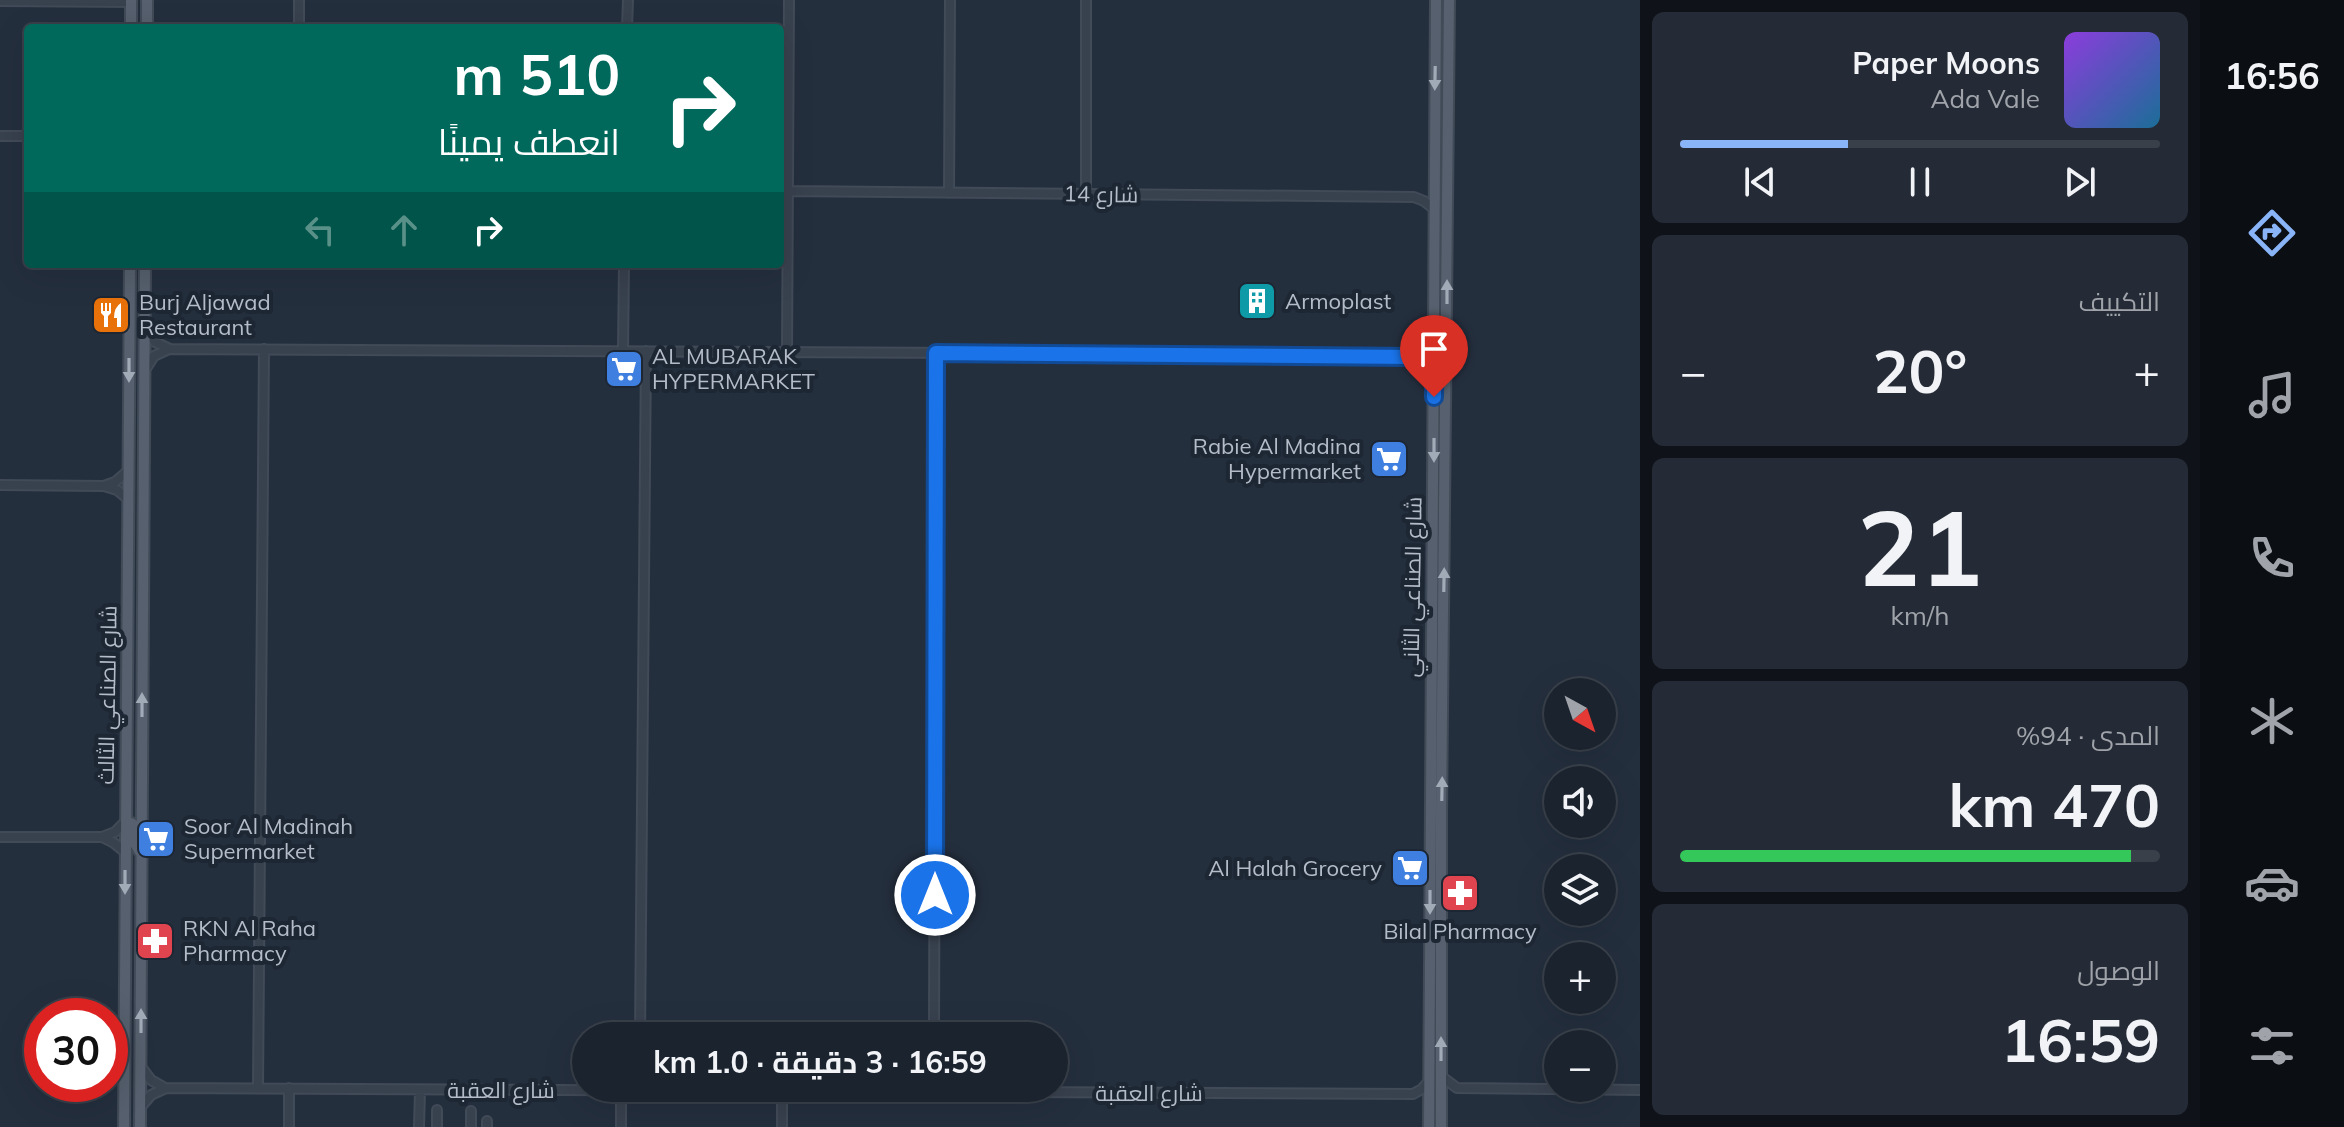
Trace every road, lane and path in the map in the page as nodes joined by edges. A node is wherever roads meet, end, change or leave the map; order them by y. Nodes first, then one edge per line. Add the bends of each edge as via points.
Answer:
1 (147, 0) edge
2 (299, 0) edge
3 (628, 0) edge
4 (789, 0) edge
5 (950, 0) edge
6 (1086, 0) edge
7 (1436, 0) edge
8 (1449, 0) edge
9 (0, 1) edge
10 (131, 1) edge
11 (131, 24) edge
12 (147, 24) edge
13 (299, 24) edge
14 (627, 24) edge
15 (0, 136) edge
16 (24, 136) edge
17 (1433, 181) junction
18 (788, 191) junction
19 (949, 193) junction
20 (1086, 194) junction
21 (1414, 197) junction
22 (1433, 208) junction
23 (130, 268) edge
24 (145, 268) edge
25 (624, 268) edge
26 (145, 329) junction
27 (1434, 346) junction
28 (170, 349) junction
29 (264, 349) junction
30 (623, 351) junction
31 (646, 351) junction
32 (787, 352) junction
33 (936, 353) junction
34 (1414, 357) junction
35 (1434, 370) junction
36 (144, 371) junction
37 (129, 470) junction
38 (0, 485) edge
39 (104, 486) junction
40 (129, 500) junction
41 (127, 722) junction
42 (142, 762) junction
43 (126, 821) junction
44 (0, 837) edge
45 (102, 837) junction
46 (125, 852) junction
47 (141, 853) junction
48 (640, 1022) edge
49 (934, 1022) edge
50 (141, 1067) junction
51 (1441, 1075) junction
52 (1429, 1081) junction
53 (166, 1088) junction
54 (258, 1088) junction
55 (289, 1088) junction
56 (1457, 1088) junction
57 (420, 1090) junction
58 (572, 1090) edge
59 (1640, 1090) edge
60 (1068, 1091) edge
61 (1413, 1094) junction
62 (1441, 1100) junction
63 (621, 1102) edge
64 (782, 1102) edge
65 (140, 1108) junction
66 (1429, 1108) junction
67 (437, 1110) dead end
68 (471, 1111) dead end
69 (124, 1127) edge
70 (140, 1127) edge
71 (289, 1127) edge
72 (419, 1127) edge
73 (437, 1127) edge
74 (471, 1127) edge
75 (621, 1127) edge
76 (782, 1127) edge
77 (1429, 1127) edge
78 (1441, 1127) edge

1 - 12 main road
2 - 13 street
3 - 14 street
4 - 18 street
5 - 19 street
6 - 20 street
7 -> 17 main road, شارع الصناعي الثاني
51 -> 8 main road, شارع الصناعي الثاني
9 - 10 street
10 - 11 main road
15 - 16 street
17 - 21 street
17 - 22 main road, شارع الصناعي الثاني
18 - 19 street, شارع 14
18 - 32 street
19 - 20 street, شارع 14
20 - 21 street, شارع 14
21 - 22 street, شارع 14
22 - 27 main road, شارع الصناعي الثاني
23 -> 37 main road, شارع الصناعي الثالث
24 - 26 main road, شارع الصناعي الثالث
25 - 30 street
26 - 28 street
26 - 36 main road, شارع الصناعي الثالث
27 - 34 street
27 - 35 main road, شارع الصناعي الثاني
28 - 29 street
28 - 36 street via 154,356
29 - 30 street
29 - 54 street
30 - 31 street
31 - 32 street
31 - 48 street
32 - 33 street
33 - 34 street
33 - 49 street
34 - 35 street
35 -> 52 main road, شارع الصناعي الثاني
42 -> 36 main road, شارع الصناعي الثالث
37 - 39 street
37 - 40 main road, شارع الصناعي الثالث
38 - 39 street
39 - 40 street
40 - 41 main road, شارع الصناعي الثالث
41 - 42 main road via 134,759
41 - 43 main road, شارع الصناعي الثالث
42 - 47 main road, شارع الصناعي الثالث
43 - 45 street
43 - 46 main road, شارع الصناعي الثالث
43 - 47 main road via 133,824
44 - 45 street
45 - 46 street
46 -> 69 main road, شارع الصناعي الثالث
50 -> 47 main road, شارع الصناعي الثالث
50 - 53 street
50 - 65 main road, شارع الصناعي الثالث
51 - 56 street
51 - 62 main road, شارع الصناعي الثاني
52 - 61 street
52 - 66 main road, شارع الصناعي الثاني
53 - 54 street, شارع العقبة
53 - 65 street
54 - 55 street, شارع العقبة
55 - 57 street, شارع العقبة
55 - 71 street
56 - 59 street
56 - 62 street
57 - 58 street, شارع العقبة
57 - 72 street
60 - 61 street, شارع العقبة
61 - 66 street
62 - 78 main road, شارع الصناعي الثاني
63 - 75 street
64 - 76 street
65 - 70 main road, شارع الصناعي الثالث
66 - 77 main road, شارع الصناعي الثاني
67 - 73 street
68 - 74 street

